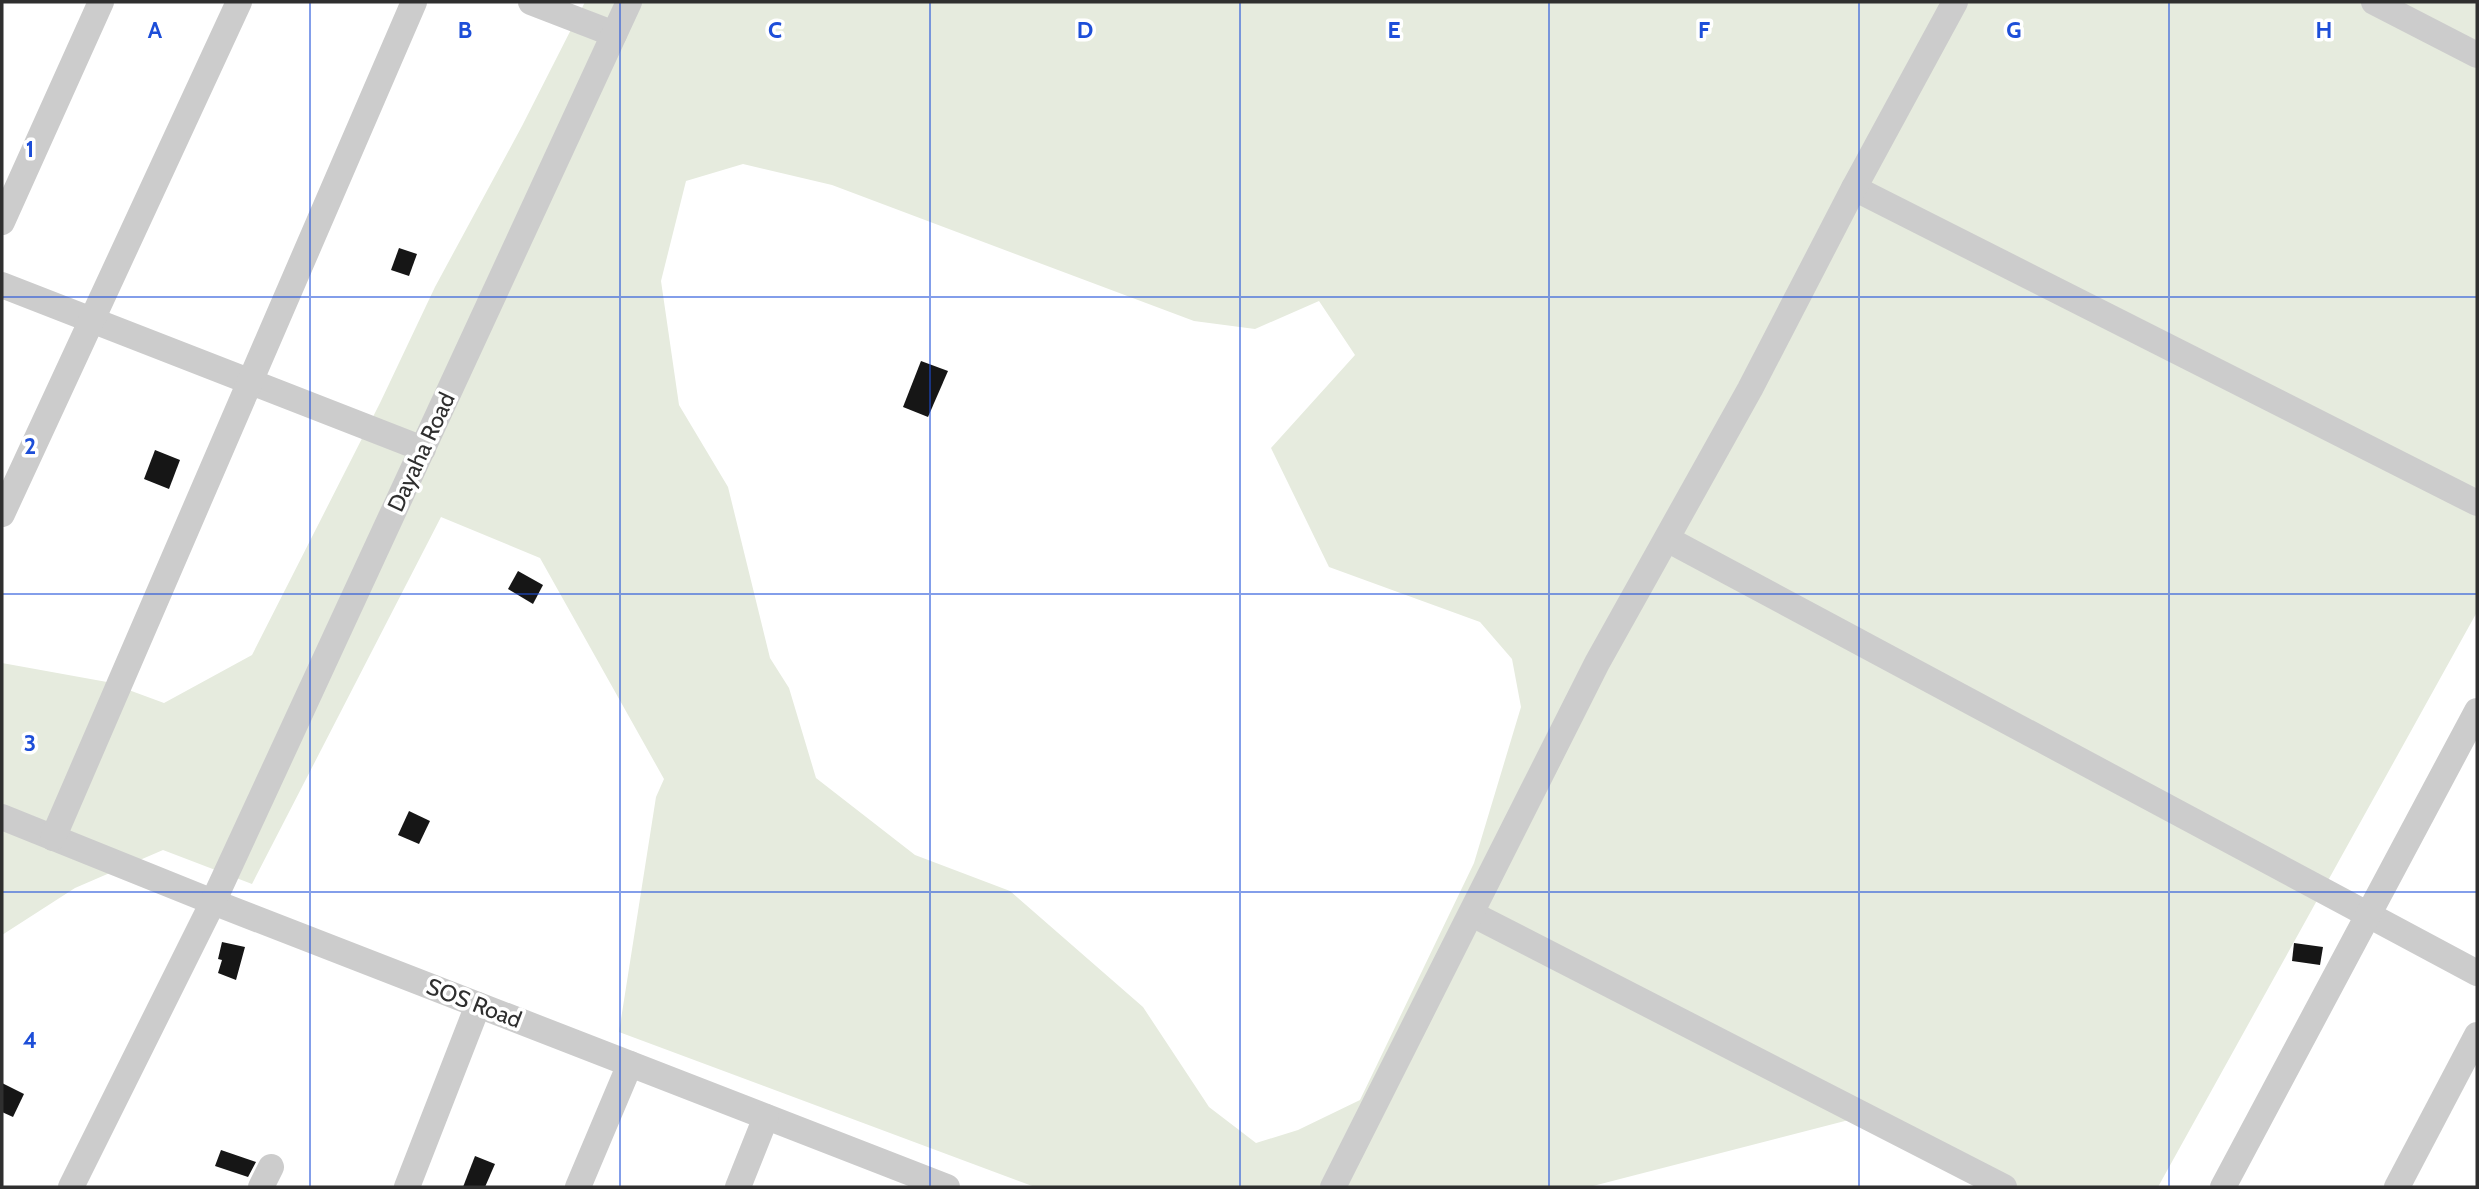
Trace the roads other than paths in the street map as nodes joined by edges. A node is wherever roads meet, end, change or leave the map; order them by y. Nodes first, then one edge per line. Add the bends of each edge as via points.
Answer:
1 (101, 2) edge
2 (239, 2) edge
3 (414, 2) edge
4 (531, 2) edge
5 (629, 2) edge
6 (1955, 2) edge
7 (2374, 2) edge
8 (614, 34) junction
9 (2477, 55) edge
10 (1854, 188) junction
11 (2, 222) edge
12 (2, 285) edge
13 (92, 320) junction
14 (423, 449) junction
15 (2477, 503) edge
16 (2, 514) edge
17 (1667, 539) junction
18 (2477, 711) edge
19 (2, 817) edge
20 (53, 838) junction
21 (213, 902) junction
22 (1472, 914) junction
23 (2369, 914) junction
24 (2477, 973) edge
25 (478, 1005) junction
26 (2477, 1035) edge
27 (630, 1064) junction
28 (766, 1117) junction
29 (906, 1180) edge
30 (71, 1187) edge
31 (407, 1187) edge
32 (578, 1187) edge
33 (738, 1187) edge
34 (947, 1187) edge
35 (1333, 1187) edge
36 (2004, 1187) edge
37 (2223, 1187) edge
38 (2397, 1187) edge

1 - 11 street
2 - 13 street
3 - 20 street
4 - 8 street
5 - 8 street, Dayaha Road
6 - 10 street
7 - 9 street
8 - 14 street, Dayaha Road
10 - 15 street
10 - 17 street
12 - 13 street
13 - 14 street
13 - 16 street
14 - 21 street, Dayaha Road
17 - 22 street via 1597,663
17 - 23 street
18 - 23 street
19 - 20 street, SOS Road
20 - 21 street, SOS Road
21 - 25 street, SOS Road
21 - 30 street, Dayaha Road
22 - 35 street
22 - 36 street
23 - 24 street
23 - 37 street
25 - 27 street, SOS Road
25 - 31 street
26 - 38 street
27 - 28 street, SOS Road
27 - 32 street
28 - 29 street, SOS Road
28 - 33 street
29 - 34 street, SOS Road

